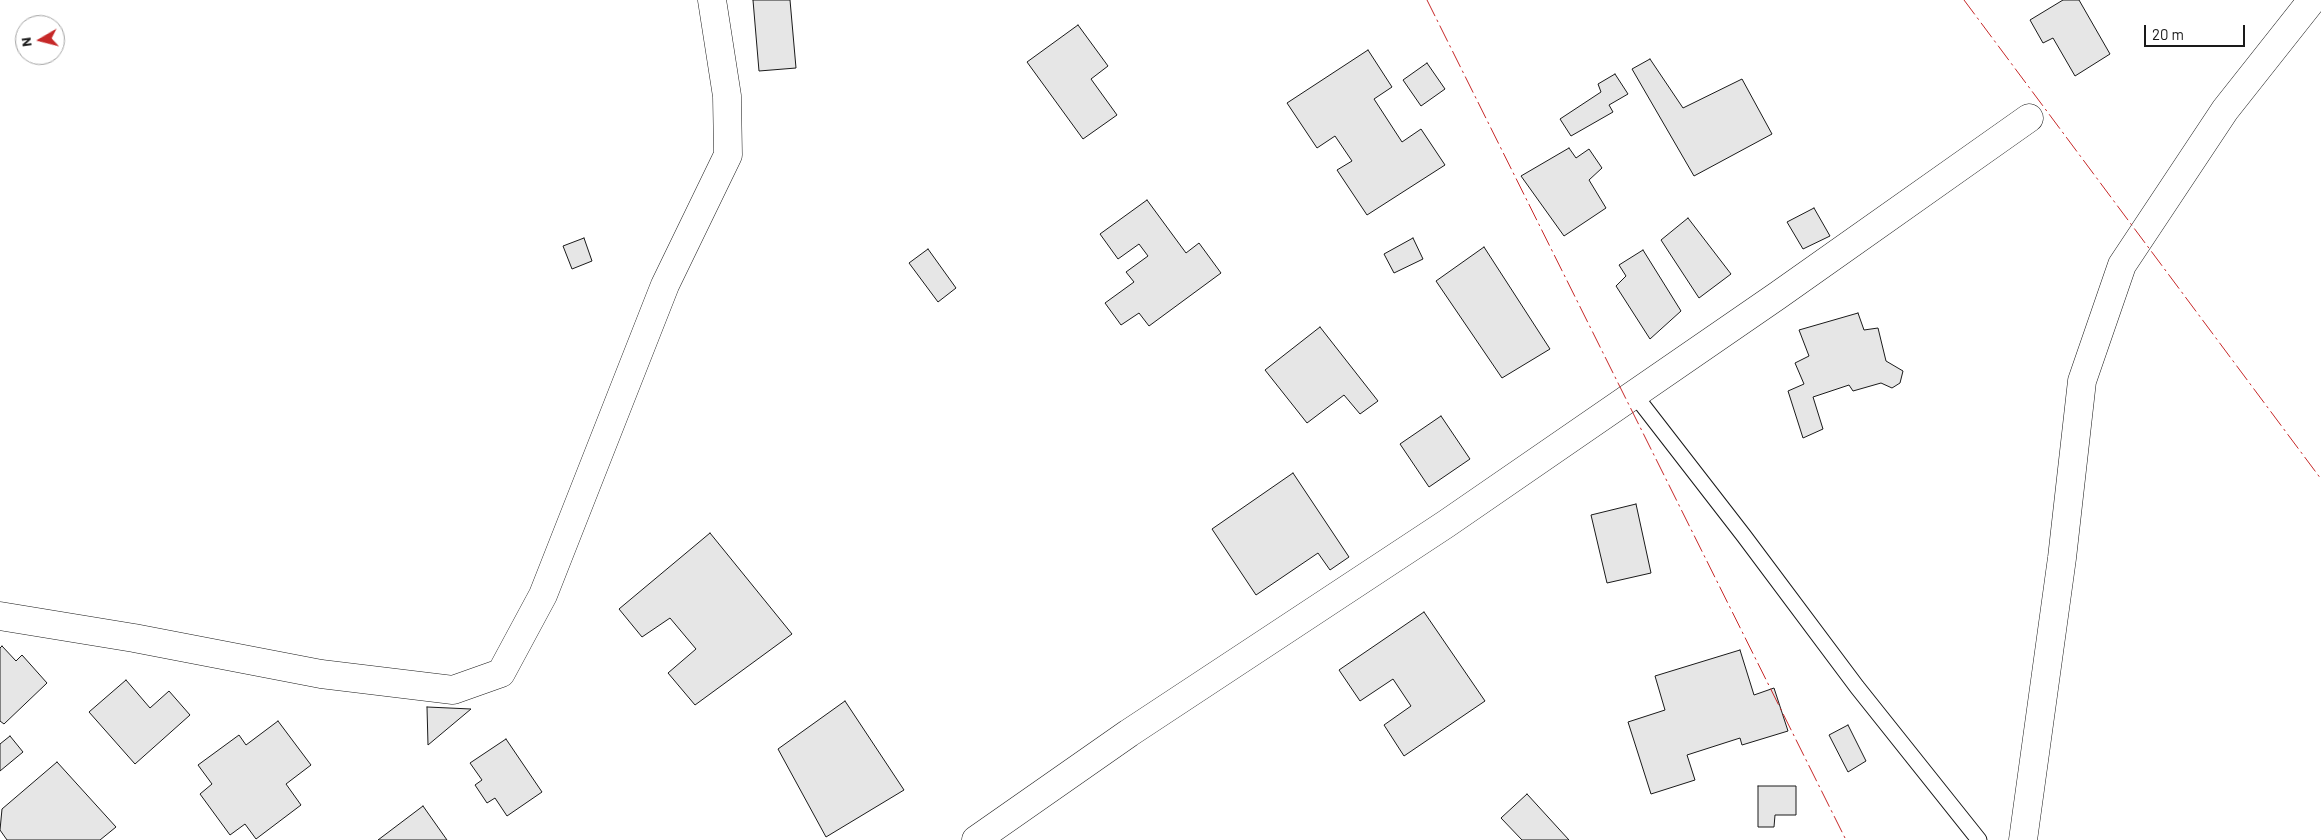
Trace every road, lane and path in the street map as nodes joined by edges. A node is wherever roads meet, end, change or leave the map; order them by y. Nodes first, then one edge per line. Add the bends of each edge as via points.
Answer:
1 (712, 0) edge
2 (2312, 0) edge
3 (2029, 118) dead end
4 (1634, 394) junction
5 (0, 616) edge
6 (976, 840) edge
7 (1979, 840) edge
8 (2023, 840) edge

1 - 5 street via 727,96 728,155 665,285 543,595 501,673 453,690 321,674
2 - 8 street via 2225,110 2122,265 2082,381 2060,577
3 - 4 street
4 - 6 street via 1446,524 1128,733
4 - 7 lane via 1856,687

